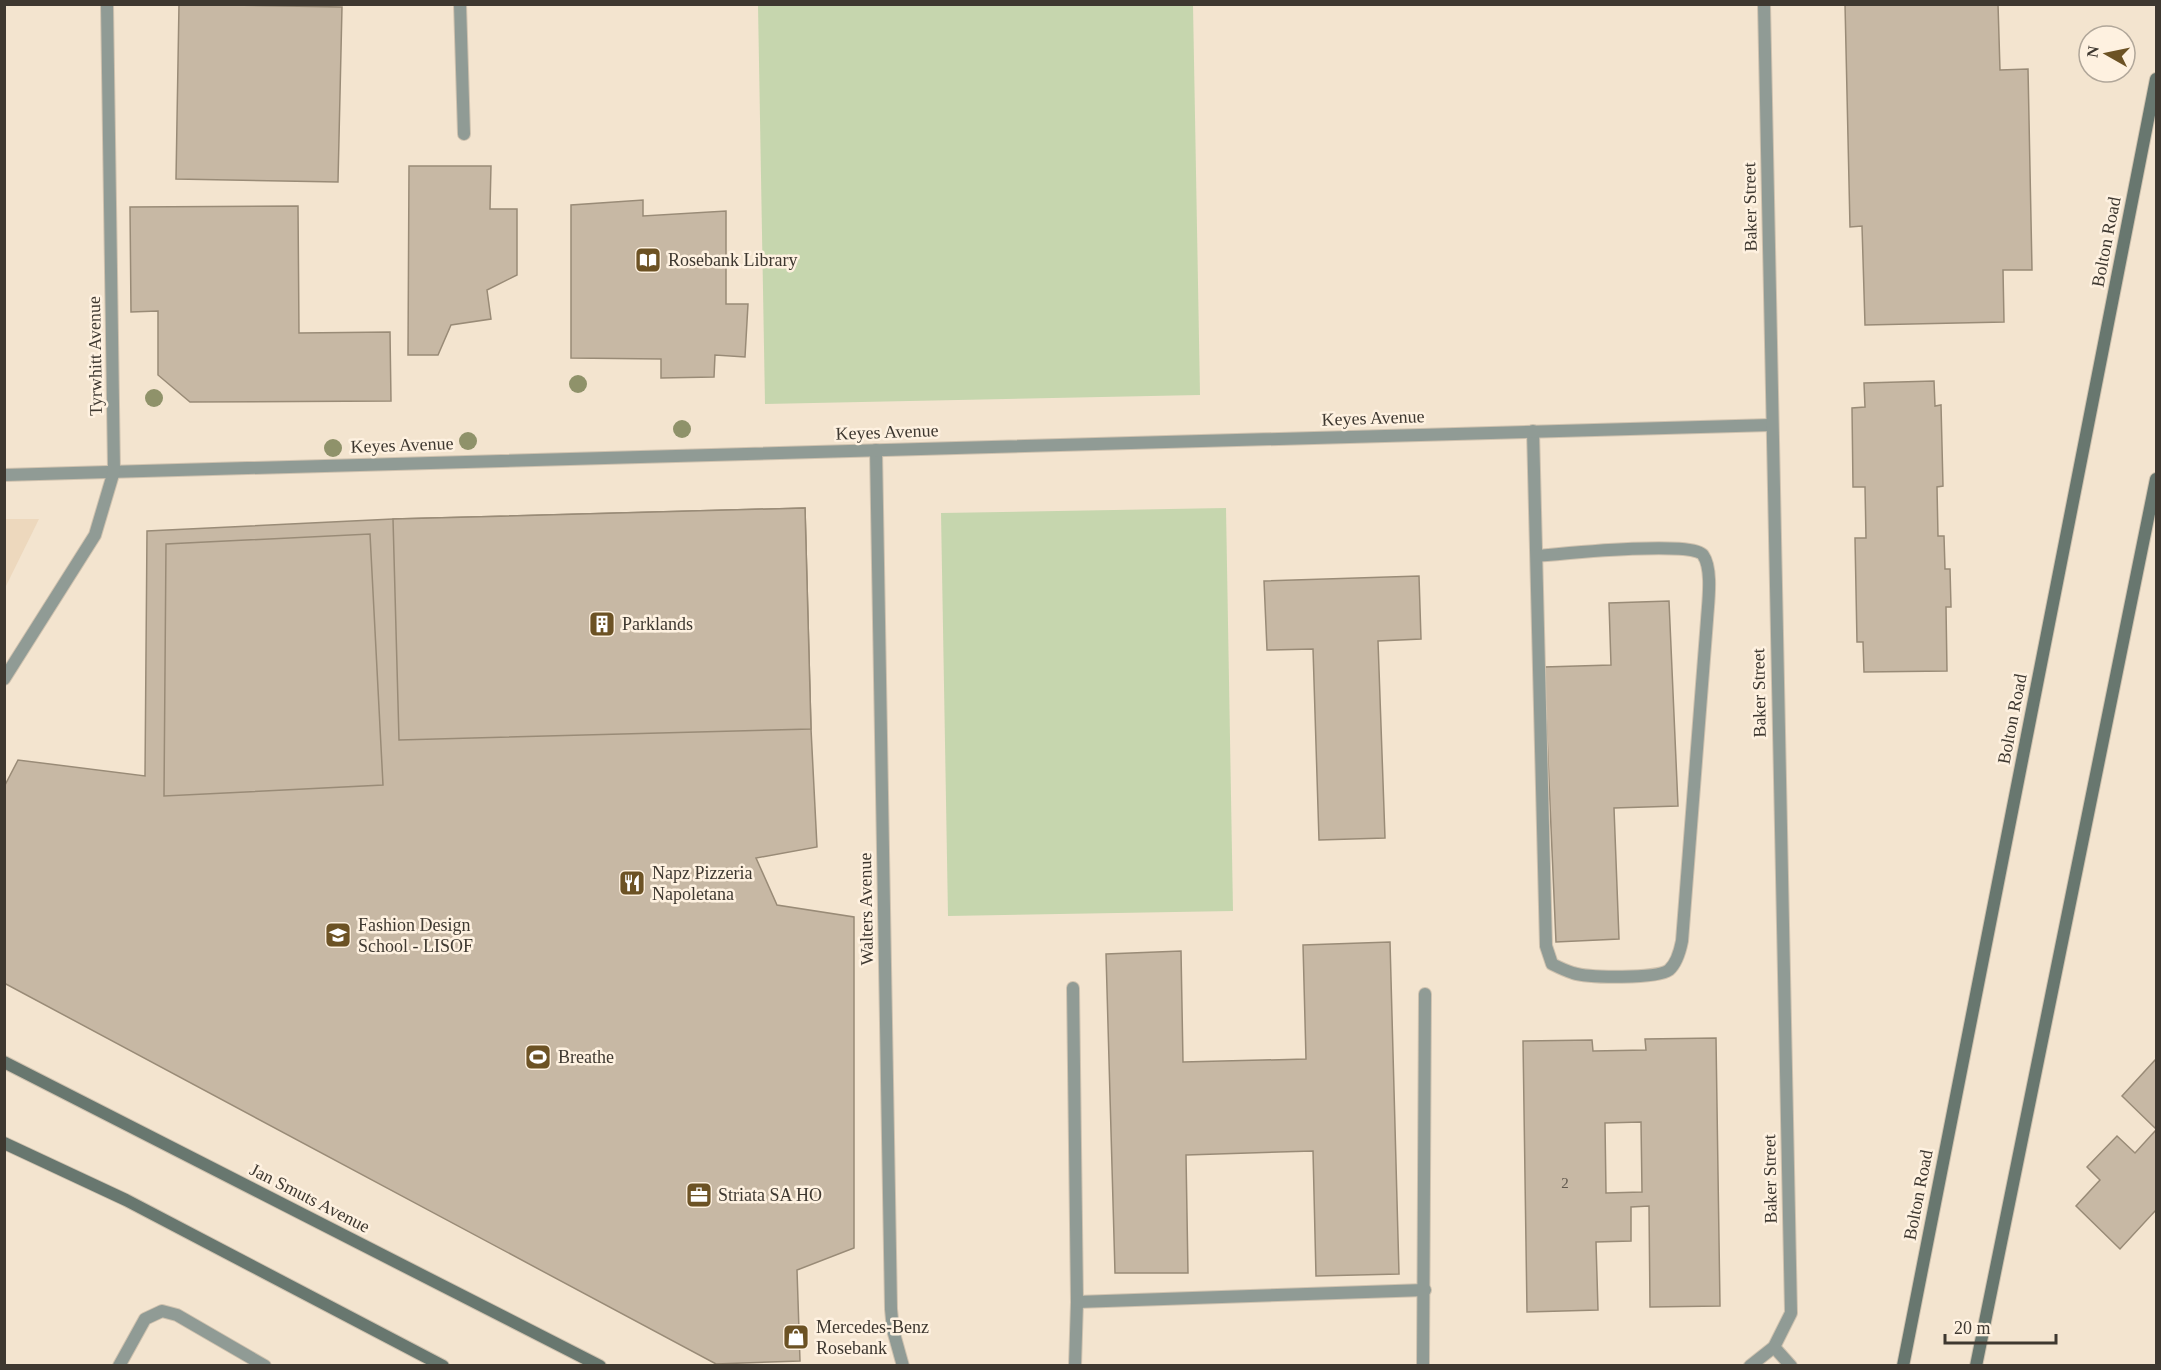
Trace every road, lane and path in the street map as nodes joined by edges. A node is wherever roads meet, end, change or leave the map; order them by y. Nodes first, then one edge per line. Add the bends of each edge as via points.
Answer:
1 (107, 4) edge
2 (460, 4) edge
3 (1764, 4) edge
4 (2157, 79) edge
5 (464, 134) dead end
6 (1771, 425) junction
7 (1533, 431) junction
8 (876, 450) junction
9 (114, 471) junction
10 (4, 475) edge
11 (2157, 479) edge
12 (2155, 496) edge
13 (1537, 556) junction
14 (4, 679) edge
15 (1073, 988) dead end
16 (1425, 994) dead end
17 (4, 1062) edge
18 (4, 1143) edge
19 (1425, 1290) junction
20 (1077, 1302) junction
21 (1774, 1347) junction
22 (120, 1365) edge
23 (265, 1365) edge
24 (443, 1365) edge
25 (600, 1365) edge
26 (903, 1365) edge
27 (1075, 1365) edge
28 (1423, 1365) edge
29 (1750, 1365) edge
30 (1791, 1365) edge
31 (1903, 1365) edge
32 (1976, 1365) edge

1 - 9 street, Tyrwhitt Avenue
2 - 5 street
3 - 6 street, Baker Street
4 - 31 main road, Bolton Road
6 - 7 street, Keyes Avenue
6 - 21 street, Baker Street via 1791,1313
7 - 8 street, Keyes Avenue
7 - 13 street
8 - 9 street, Keyes Avenue
8 - 26 street, Walters Avenue via 891,1309
9 - 10 street, Keyes Avenue
9 - 14 street, Tyrwhitt Avenue via 95,535
11 - 12 main road
12 - 32 main road
13 - 13 street via 1546,946 1552,964 1574,974 1661,974 1670,969 1682,941 1707,620 1705,562 1697,550 1657,548
15 - 20 street
16 - 19 street
17 - 25 main road, Jan Smuts Avenue
18 - 24 main road via 126,1200
19 - 20 street
19 - 28 street
20 - 27 street
21 - 29 street, Baker Street
21 - 30 street
22 - 23 street via 145,1320 162,1311 177,1315

